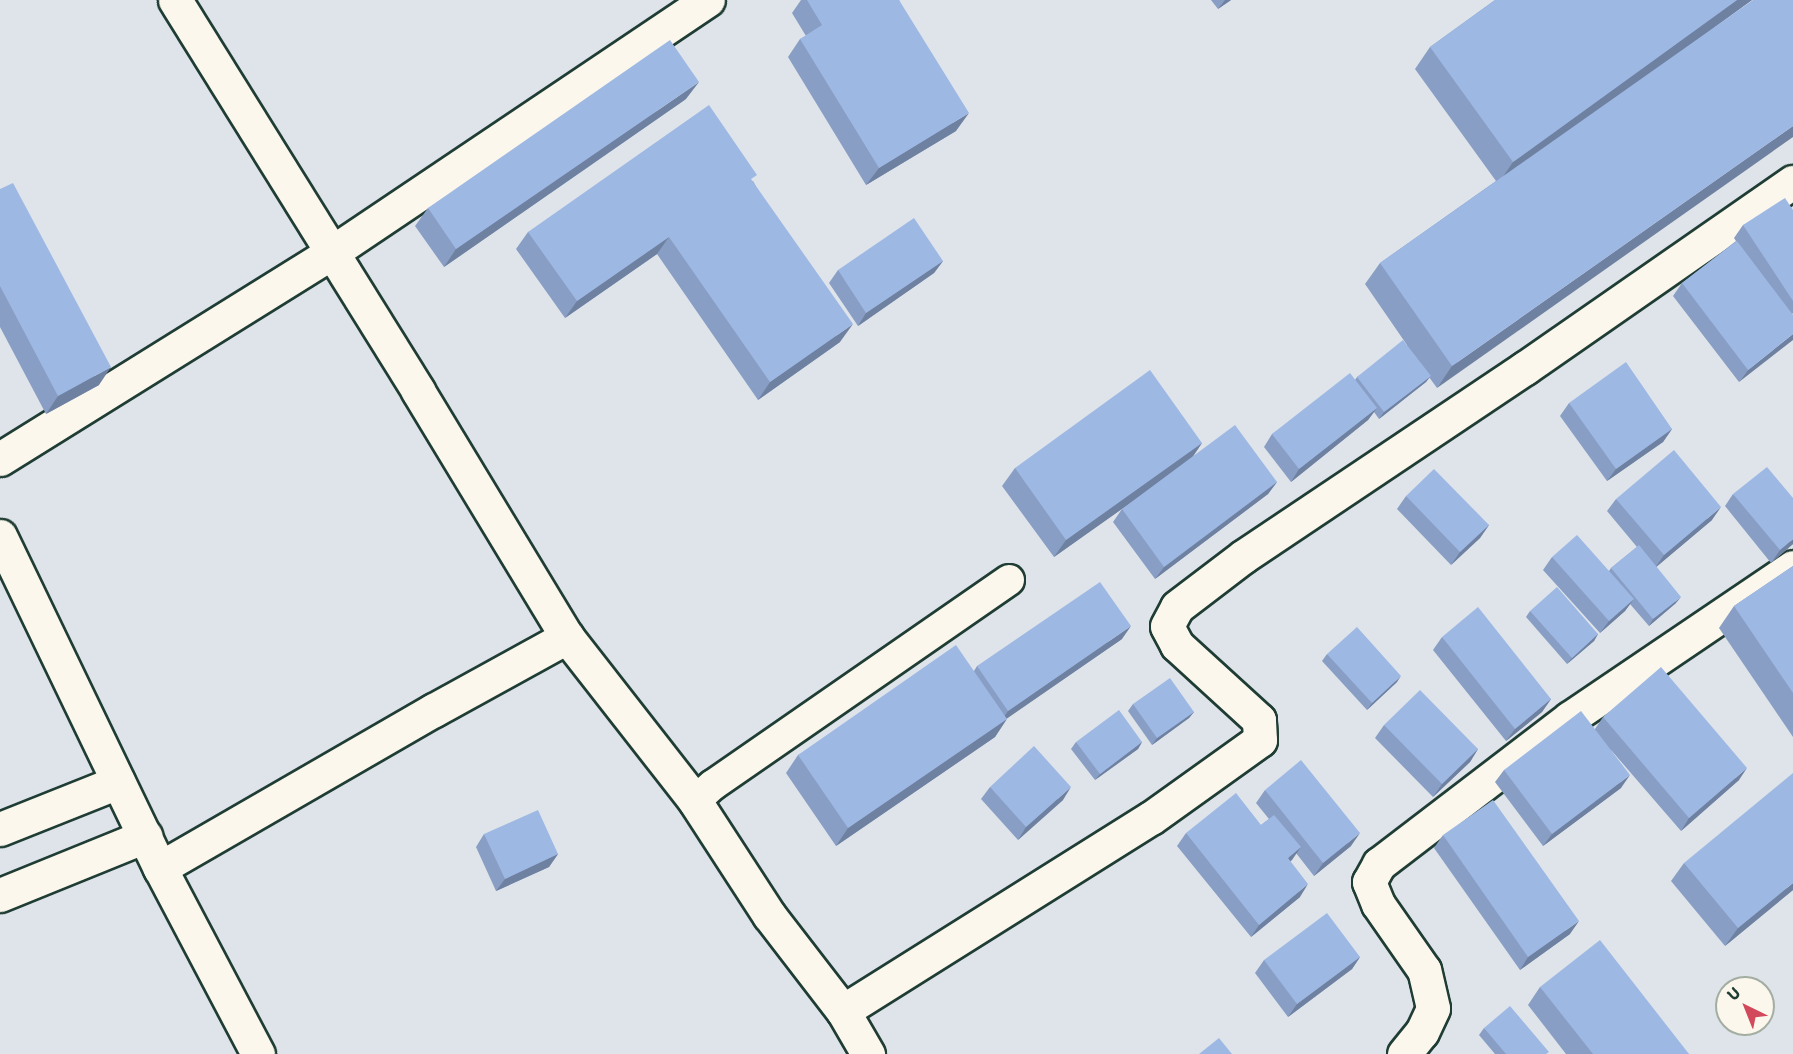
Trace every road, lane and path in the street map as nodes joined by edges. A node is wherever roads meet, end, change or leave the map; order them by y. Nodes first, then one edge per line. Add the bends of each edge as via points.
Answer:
1 (175, 0) edge
2 (708, 0) edge
3 (1793, 182) edge
4 (330, 253) junction
5 (0, 459) edge
6 (0, 536) edge
7 (1793, 567) edge
8 (1009, 580) dead end
9 (567, 637) junction
10 (118, 782) junction
11 (695, 801) junction
12 (0, 829) edge
13 (145, 836) junction
14 (160, 868) junction
15 (0, 895) edge
16 (843, 1011) junction
17 (258, 1054) edge
18 (868, 1054) edge
19 (1404, 1054) edge

1 - 4 street
2 - 4 street
3 - 16 street via 1244,556 1177,607 1167,626 1177,645 1259,720 1260,740 1151,818
4 - 5 street
4 - 9 street
6 - 10 street
7 - 19 street via 1570,718 1379,864 1369,882 1378,904 1424,970 1433,1008 1422,1032
8 - 11 lane
9 - 11 street
9 - 14 street
10 - 12 street
10 - 13 street
11 - 16 street via 769,915
13 - 14 street
13 - 15 street
14 - 17 street
16 - 18 street

